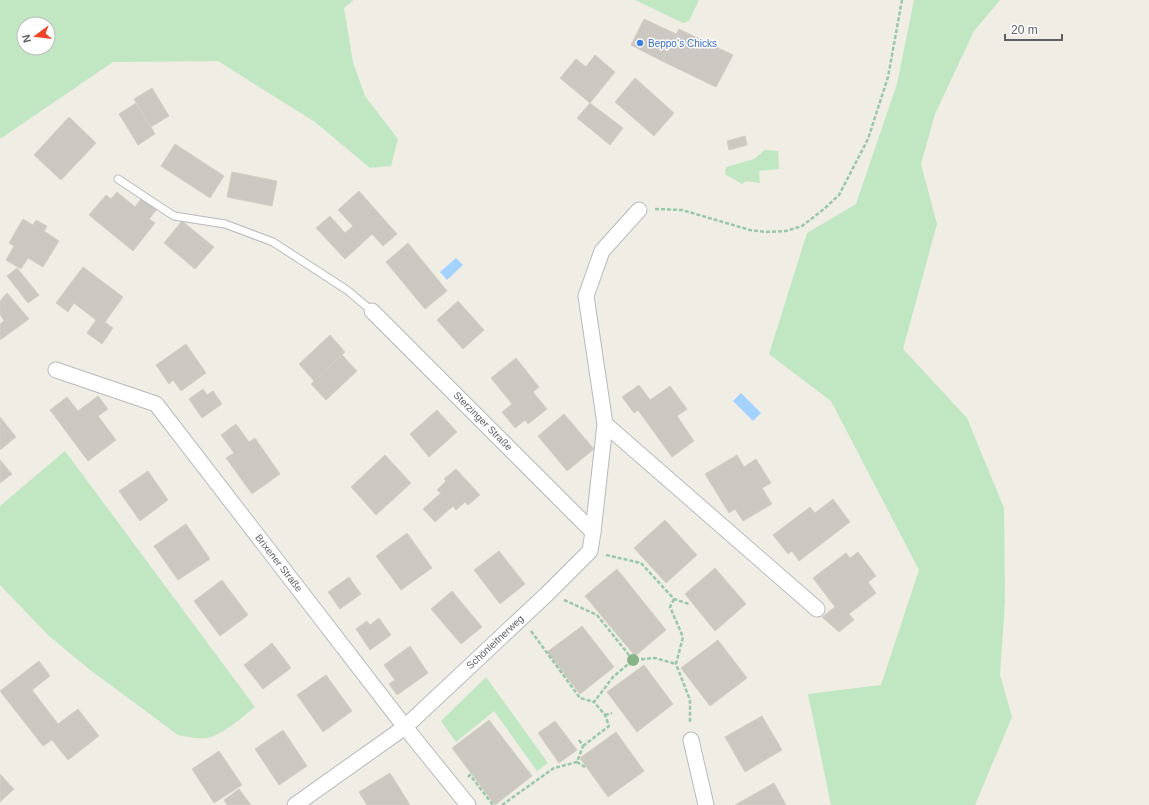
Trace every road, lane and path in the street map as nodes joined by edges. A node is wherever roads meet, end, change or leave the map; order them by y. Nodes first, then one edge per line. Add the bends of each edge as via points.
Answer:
1 (902, 0) edge
2 (118, 178) dead end
3 (639, 210) joint
4 (372, 311) joint
5 (56, 370) dead end
6 (605, 424) junction
7 (593, 532) junction
8 (590, 551) junction
9 (548, 593) junction
10 (674, 599) junction
11 (690, 604) dead end
12 (817, 609) dead end
13 (521, 618) junction
14 (633, 660) junction
15 (676, 664) junction
16 (594, 702) junction
17 (612, 713) dead end
18 (604, 715) junction
19 (405, 727) junction
20 (579, 740) dead end
21 (691, 740) joint
22 (583, 746) junction
23 (577, 762) junction
24 (585, 767) dead end
25 (470, 775) dead end
26 (295, 805) edge
27 (468, 805) edge
28 (494, 805) edge
29 (502, 805) edge
30 (706, 805) edge

1 - 3 path via 888,77 868,139 839,195 824,209 802,226 786,231 766,232 750,230 682,210
2 - 4 lane via 174,216 225,224 273,242 347,290
3 - 6 street via 602,251 586,296
4 - 7 street, Sterzinger Straße
5 - 19 street, Brixener Straße via 156,404
6 - 7 street
6 - 12 street
7 - 8 street
8 - 9 street, Schönleitnerweg
8 - 10 path via 641,563
9 - 13 street, Schönleitnerweg
9 - 14 path via 597,615
10 - 11 path
10 - 15 path via 670,607 683,637
13 - 16 path via 580,698
13 - 19 street, Schönleitnerweg
14 - 15 path via 655,658
14 - 16 path via 613,677
15 - 21 path via 690,700
16 - 18 path
17 - 18 path
18 - 22 path via 609,726
19 - 26 street, Schönleitnerweg
19 - 27 street, Brixener Straße
20 - 22 path
21 - 30 street
22 - 23 path
23 - 24 path
23 - 29 path via 554,768
25 - 28 path

